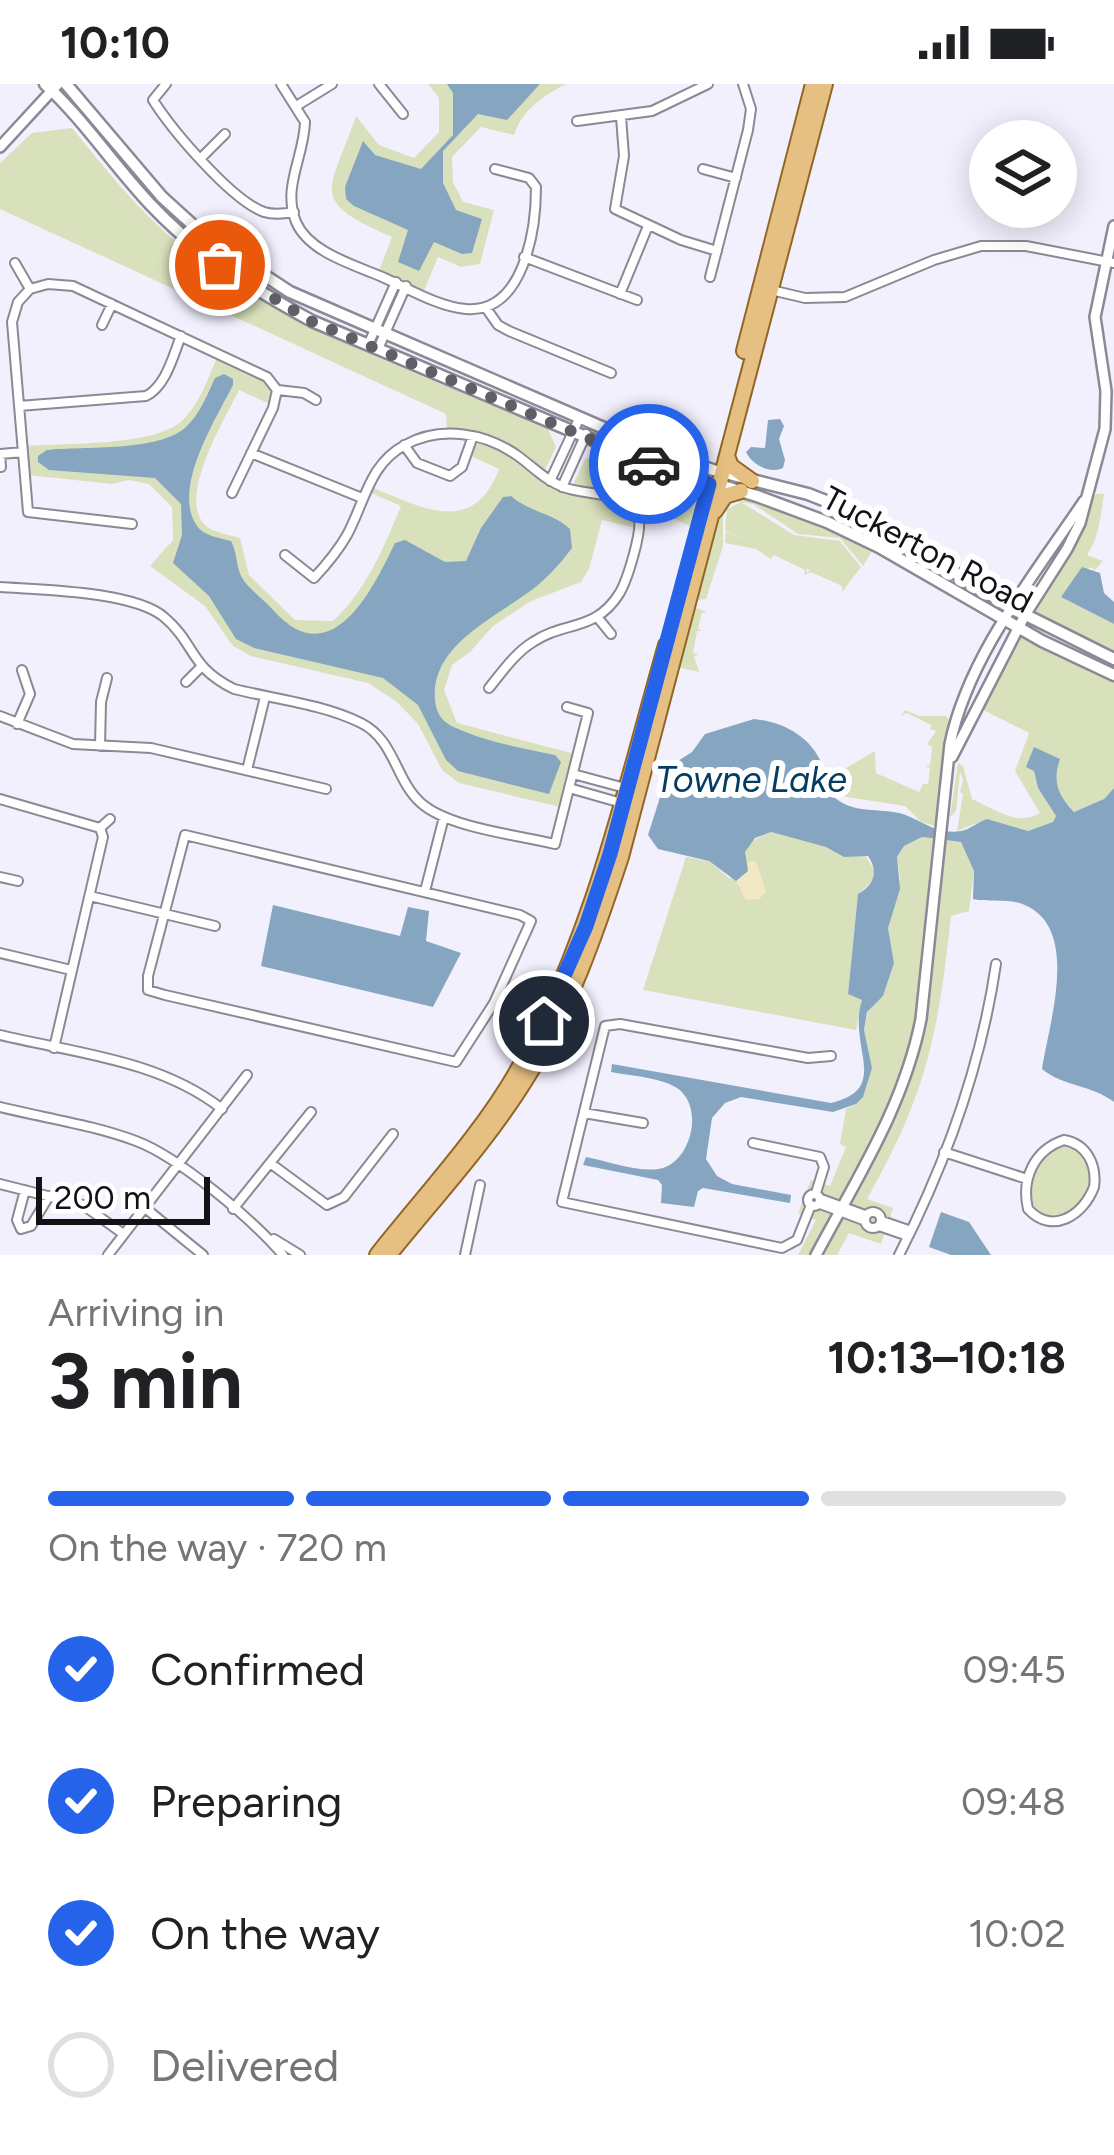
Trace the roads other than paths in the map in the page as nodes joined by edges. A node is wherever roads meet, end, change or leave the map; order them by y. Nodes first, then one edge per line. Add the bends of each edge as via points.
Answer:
1 (166, 84) edge
2 (281, 84) edge
3 (332, 84) edge
4 (379, 84) edge
5 (708, 84) edge
6 (743, 84) edge
7 (813, 84) edge
8 (825, 84) edge
9 (55, 86) edge
10 (298, 105) junction
11 (403, 113) dead end
12 (621, 117) junction
13 (577, 121) dead end
14 (225, 134) dead end
15 (806, 136) junction
16 (0, 147) edge
17 (201, 158) junction
18 (495, 169) dead end
19 (704, 169) dead end
20 (736, 178) junction
21 (294, 212) junction
22 (783, 220) junction
23 (192, 225) junction
24 (648, 226) junction
25 (1114, 226) edge
26 (182, 235) junction
27 (717, 251) junction
28 (769, 252) junction
29 (524, 257) junction
30 (15, 263) dead end
31 (1111, 265) edge
32 (710, 278) dead end
33 (400, 284) junction
34 (30, 289) junction
35 (770, 290) junction
36 (620, 294) junction
37 (637, 300) dead end
38 (112, 304) junction
39 (486, 308) junction
40 (102, 325) dead end
41 (379, 333) junction
42 (181, 336) junction
43 (373, 347) junction
44 (611, 373) dead end
45 (277, 390) junction
46 (316, 400) dead end
47 (19, 406) junction
48 (585, 421) junction
49 (579, 435) junction
50 (392, 436) dead end
51 (472, 436) junction
52 (402, 446) junction
53 (566, 448) junction
54 (23, 452) junction
55 (577, 453) junction
56 (726, 453) junction
57 (0, 454) edge
58 (251, 454) junction
59 (559, 463) junction
60 (24, 465) junction
61 (1, 467) edge
62 (570, 468) junction
63 (715, 478) junction
64 (556, 484) junction
65 (747, 486) junction
66 (232, 493) dead end
67 (362, 498) junction
68 (1084, 501) junction
69 (131, 524) dead end
70 (707, 526) junction
71 (285, 555) dead end
72 (0, 587) edge
73 (1012, 608) junction
74 (1025, 615) junction
75 (674, 617) junction
76 (598, 618) junction
77 (1005, 621) junction
78 (1018, 628) junction
79 (610, 634) dead end
80 (1114, 658) edge
81 (200, 668) junction
82 (670, 668) junction
83 (22, 670) dead end
84 (1114, 675) edge
85 (107, 678) dead end
86 (186, 682) dead end
87 (489, 688) dead end
88 (265, 697) junction
89 (567, 707) dead end
90 (0, 716) edge
91 (963, 718) junction
92 (17, 724) junction
93 (100, 746) junction
94 (247, 770) junction
95 (573, 774) junction
96 (569, 788) junction
97 (326, 789) dead end
98 (631, 798) junction
99 (0, 799) edge
100 (444, 817) junction
101 (110, 820) dead end
102 (100, 828) junction
103 (0, 877) edge
104 (18, 881) dead end
105 (425, 891) junction
106 (90, 896) junction
107 (164, 914) junction
108 (215, 926) dead end
109 (0, 952) edge
110 (996, 964) dead end
111 (71, 970) junction
112 (0, 1035) edge
113 (54, 1048) junction
114 (831, 1056) dead end
115 (247, 1075) dead end
116 (0, 1107) edge
117 (222, 1109) junction
118 (311, 1112) dead end
119 (584, 1113) junction
120 (643, 1123) dead end
121 (393, 1134) dead end
122 (753, 1143) dead end
123 (944, 1152) junction
124 (270, 1162) junction
125 (458, 1162) junction
126 (177, 1164) junction
127 (1027, 1178) junction
128 (0, 1184) edge
129 (480, 1185) dead end
130 (25, 1190) junction
131 (49, 1196) junction
132 (817, 1201) junction
133 (144, 1207) junction
134 (233, 1209) junction
135 (841, 1209) junction
136 (122, 1233) junction
137 (910, 1234) junction
138 (267, 1236) junction
139 (108, 1255) edge
140 (203, 1255) edge
141 (283, 1255) edge
142 (300, 1255) edge
143 (376, 1255) edge
144 (388, 1255) edge
145 (465, 1255) edge
146 (816, 1255) edge
147 (898, 1255) edge

1 - 17 street via 153,100
2 - 10 street
3 - 10 street
4 - 11 street
5 - 12 street
6 - 20 street via 751,110
7 - 15 main road
8 - 15 main road
9 - 16 street
9 - 23 main road, Tuckerton Road
9 - 26 main road, Tuckerton Road
10 - 21 street via 305,122 291,183
12 - 13 street
12 - 24 street via 615,209
14 - 17 street
15 - 22 main road
17 - 21 street via 256,208
18 - 29 street via 536,187
19 - 20 street
20 - 27 street
21 - 33 street via 312,243
22 - 28 main road
22 - 35 main road
23 - 26 main road
23 - 41 main road, Tuckerton Road via 290,292
24 - 27 street
24 - 36 street
25 - 31 street
26 - 43 main road, Tuckerton Road via 264,295
27 - 32 street
28 - 35 main road
28 - 63 main road
29 - 36 street
29 - 39 street via 510,291
30 - 34 street
31 - 35 street via 1026,246 981,246 845,297
31 - 68 street via 1095,317 1105,429
33 - 39 street via 454,307
33 - 41 street
34 - 38 street via 73,286
34 - 47 street via 12,322
35 - 56 main road
36 - 37 street
38 - 40 street
38 - 42 street
39 - 44 street via 509,332
41 - 43 street
41 - 48 main road, Tuckerton Road
42 - 45 street via 267,377
42 - 47 street via 165,376 146,396
43 - 49 main road, Tuckerton Road
45 - 46 street
45 - 58 street
47 - 54 street
48 - 49 street
48 - 63 main road, Tuckerton Road
49 - 53 street
49 - 55 street
49 - 63 main road, Tuckerton Road
50 - 52 street
51 - 52 street via 441,434
51 - 52 street via 454,475 422,466
51 - 64 street
52 - 67 street
53 - 55 street
53 - 59 street
54 - 57 street
54 - 60 street
55 - 62 street
56 - 63 main road
56 - 65 main road
57 - 61 street
58 - 66 street
58 - 67 street
59 - 62 street
59 - 64 street
60 - 61 street
60 - 69 street via 28,512
62 - 64 street
63 - 65 main road, Tuckerton Road
63 - 70 main road
63 - 75 main road
64 - 76 street via 610,496 639,517 626,579
65 - 70 main road via 721,500
65 - 73 main road, Tuckerton Road via 808,494 859,514
65 - 77 main road, Tuckerton Road via 855,535
67 - 71 street via 346,537 314,578
68 - 73 street
68 - 74 street via 1071,542
70 - 82 main road
72 - 81 street via 142,605 176,629
73 - 74 main road, Tuckerton Road
73 - 77 street
74 - 78 street
74 - 80 main road, Tuckerton Road
75 - 82 main road
75 - 98 main road
76 - 79 street
76 - 87 street via 533,641
77 - 78 main road, Tuckerton Road
77 - 91 street
78 - 84 main road, Tuckerton Road
78 - 91 street
81 - 86 street
81 - 88 street
82 - 98 main road
83 - 92 street via 30,694
85 - 93 street
88 - 94 street
88 - 100 street via 363,724 387,745 418,802
89 - 95 street via 588,713
90 - 92 street
91 - 135 street via 950,762 911,1061
92 - 93 street
93 - 94 street via 151,748
94 - 97 street
95 - 96 street
95 - 98 street
96 - 98 street
96 - 100 street via 555,844
98 - 125 main road via 596,930 516,1094
99 - 102 street
100 - 105 street
101 - 102 street
102 - 106 street
103 - 104 street
105 - 107 street via 185,835
105 - 107 street via 531,921 494,1004 456,1062 148,990
106 - 107 street
106 - 111 street
107 - 108 street
109 - 111 street
110 - 123 street via 980,1052
111 - 113 street
112 - 113 street
113 - 117 street via 152,1070
114 - 119 street via 605,1026
115 - 117 street
116 - 126 street via 135,1140
117 - 126 street
118 - 124 street
119 - 120 street
119 - 132 street via 562,1202 782,1247 797,1240
121 - 124 street via 344,1197 327,1205
122 - 132 street via 823,1161
123 - 127 street
123 - 137 street
124 - 134 street
125 - 143 main road
125 - 144 main road
126 - 133 street
126 - 134 street
127 - 127 street via 1029,1212 1049,1221 1083,1209 1095,1182 1089,1156 1069,1140 1046,1148
128 - 130 street
129 - 145 street
130 - 131 street
130 - 131 street via 21,1228 31,1226
131 - 136 street via 92,1209
132 - 135 street
133 - 136 street
133 - 140 street
134 - 138 street
135 - 137 street via 869,1227
135 - 146 street
136 - 139 street
137 - 147 street
138 - 141 street
138 - 142 street

